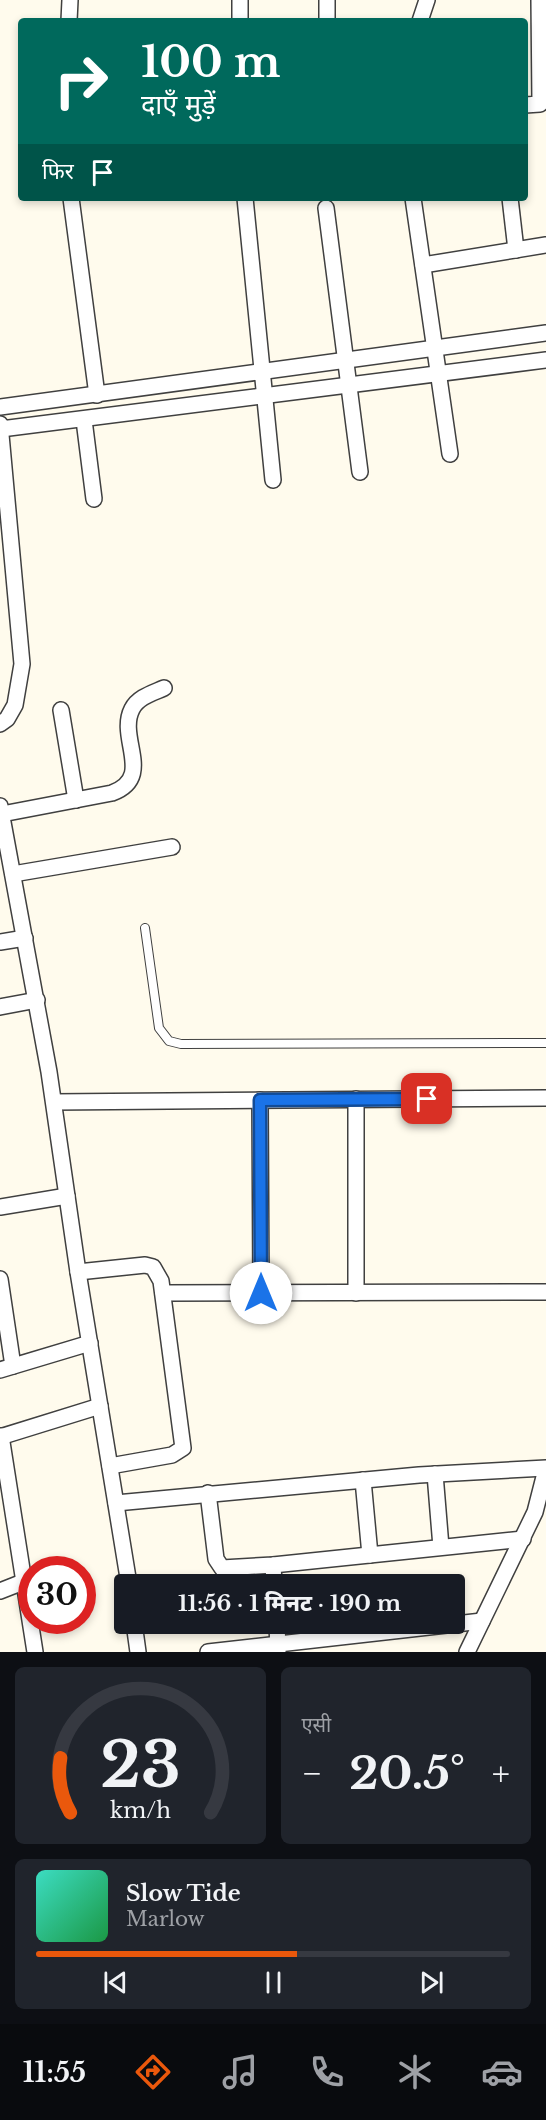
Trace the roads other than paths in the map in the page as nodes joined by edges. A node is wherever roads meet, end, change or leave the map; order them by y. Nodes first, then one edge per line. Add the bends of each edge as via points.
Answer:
1 (70, 0) edge
2 (240, 0) edge
3 (327, 0) edge
4 (427, 0) edge
5 (539, 0) edge
6 (69, 18) edge
7 (240, 18) edge
8 (327, 18) edge
9 (421, 18) edge
10 (537, 105) edge
11 (71, 201) edge
12 (244, 201) edge
13 (413, 201) edge
14 (510, 201) edge
15 (326, 208) dead end
16 (546, 245) edge
17 (516, 250) junction
18 (423, 265) junction
19 (546, 333) edge
20 (433, 349) junction
21 (346, 360) junction
22 (546, 360) edge
23 (263, 371) junction
24 (437, 375) junction
25 (350, 387) junction
26 (98, 395) junction
27 (266, 397) junction
28 (0, 406) edge
29 (84, 420) junction
30 (0, 424) edge
31 (1, 429) edge
32 (450, 454) dead end
33 (360, 472) dead end
34 (273, 480) dead end
35 (94, 499) dead end
36 (164, 688) dead end
37 (61, 710) dead end
38 (0, 724) edge
39 (76, 800) junction
40 (1, 810) edge
41 (172, 847) dead end
42 (13, 874) junction
43 (145, 928) dead end
44 (25, 938) junction
45 (0, 942) edge
46 (37, 1000) junction
47 (0, 1006) edge
48 (546, 1042) edge
49 (546, 1098) edge
50 (356, 1099) junction
51 (260, 1100) junction
52 (54, 1102) junction
53 (67, 1196) junction
54 (0, 1207) edge
55 (78, 1272) junction
56 (0, 1279) edge
57 (546, 1292) edge
58 (163, 1293) junction
59 (261, 1293) junction
60 (356, 1293) junction
61 (2, 1300) edge
62 (90, 1344) junction
63 (6, 1368) edge
64 (100, 1406) junction
65 (1, 1437) edge
66 (110, 1466) junction
67 (546, 1468) edge
68 (435, 1474) junction
69 (363, 1480) junction
70 (208, 1493) junction
71 (116, 1503) junction
72 (6, 1513) edge
73 (523, 1539) junction
74 (441, 1547) junction
75 (370, 1555) junction
76 (18, 1562) edge
77 (273, 1565) junction
78 (127, 1574) edge
79 (273, 1574) edge
80 (18, 1584) edge
81 (0, 1591) edge
82 (482, 1621) junction
83 (32, 1634) edge
84 (136, 1634) edge
85 (278, 1648) edge
86 (35, 1652) edge
87 (138, 1652) edge
88 (208, 1652) edge
89 (467, 1652) edge

1 - 6 street
2 - 7 street
3 - 8 street
4 - 9 street
5 - 10 street
11 - 26 street
12 - 23 street
13 - 18 street
14 - 17 street
15 - 21 street
16 - 17 street
17 - 18 street
18 - 20 street
19 - 20 street
20 - 21 street
20 - 24 street
21 - 23 street
21 - 25 street
22 - 24 street
23 - 26 street
23 - 27 street
24 - 25 street
24 - 32 street
25 - 27 street
25 - 33 street
26 - 28 street
27 - 29 street
27 - 34 street
29 - 31 street
29 - 35 street
30 - 31 street
31 - 38 street via 22,664 15,705
36 - 39 street via 143,697 133,707 129,721 134,774 129,784 112,793
37 - 39 street
39 - 40 street
40 - 42 street
41 - 42 street
42 - 44 street
43 - 48 lane via 159,1028 169,1041
44 - 45 street
44 - 46 street
46 - 47 street
46 - 52 street
49 - 50 street
50 - 51 street
50 - 60 street
51 - 52 street
51 - 59 street
52 - 53 street
53 - 54 street
53 - 55 street
55 - 58 street via 145,1265 153,1267
55 - 62 street
56 - 61 street
57 - 60 street
58 - 59 street
58 - 66 street via 183,1448 172,1455
59 - 60 street
61 - 63 street
62 - 63 street
62 - 64 street
64 - 65 street
64 - 66 street
65 - 72 street
66 - 71 street
67 - 68 street
67 - 73 street via 535,1512
68 - 69 street
68 - 74 street
69 - 70 street
69 - 75 street
70 - 71 street
70 - 77 street via 218,1565 228,1569
71 - 78 street
72 - 76 street
73 - 74 street
73 - 82 street
74 - 75 street
75 - 77 street
77 - 79 street
80 - 81 street
82 - 85 street
82 - 89 street
83 - 86 street
84 - 87 street
85 - 88 street

